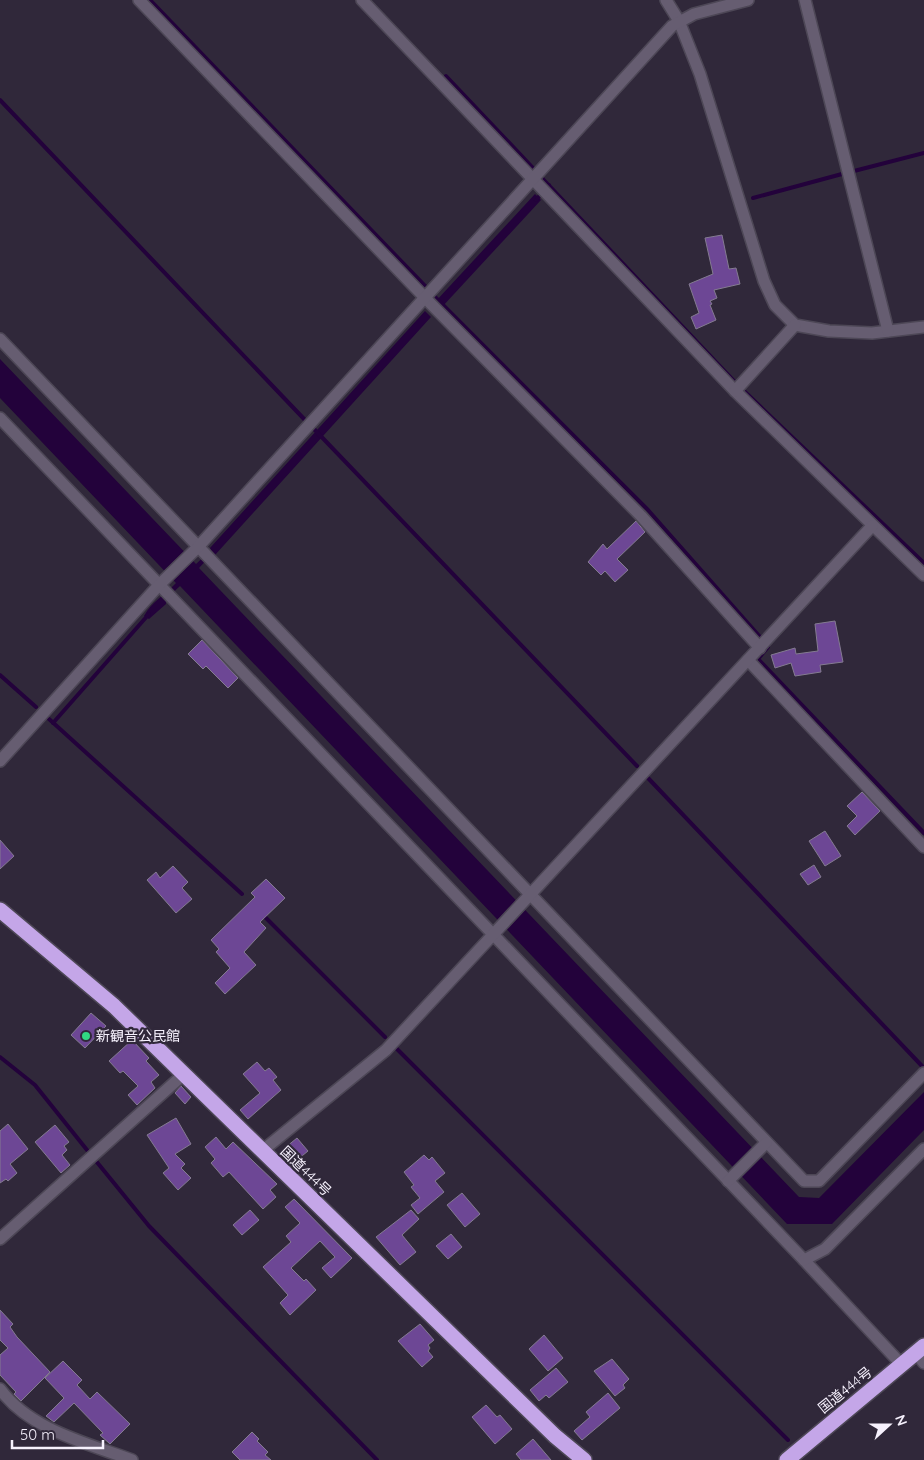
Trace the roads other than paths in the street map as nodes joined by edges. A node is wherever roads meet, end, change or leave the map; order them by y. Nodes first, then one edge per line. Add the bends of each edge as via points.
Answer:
1 (139, 0) edge
2 (362, 0) edge
3 (666, 0) edge
4 (748, 0) edge
5 (805, 0) edge
6 (679, 21) junction
7 (533, 180) junction
8 (431, 304) junction
9 (795, 325) junction
10 (924, 327) edge
11 (888, 331) junction
12 (0, 339) edge
13 (735, 391) junction
14 (0, 418) edge
15 (872, 526) junction
16 (201, 553) junction
17 (924, 575) edge
18 (165, 588) junction
19 (760, 648) junction
20 (748, 660) junction
21 (0, 762) edge
22 (924, 847) edge
23 (526, 896) junction
24 (0, 910) edge
25 (496, 930) junction
26 (924, 1073) edge
27 (184, 1074) junction
28 (766, 1142) junction
29 (924, 1149) edge
30 (262, 1151) junction
31 (728, 1181) junction
32 (0, 1239) edge
33 (804, 1260) junction
34 (921, 1354) edge
35 (902, 1365) junction
36 (0, 1389) edge
37 (132, 1460) edge
38 (584, 1460) edge
39 (787, 1460) edge

1 - 8 street
2 - 7 street
3 - 6 street
4 - 6 street
5 - 11 street
6 - 7 street
6 - 9 street via 700,74 764,281 775,305
7 - 8 street
7 - 13 street
8 - 16 street
8 - 19 street via 641,516
9 - 11 street via 829,331
9 - 13 street
10 - 11 street
12 - 16 street
13 - 15 street
14 - 18 street
15 - 17 street
15 - 19 street
16 - 18 street
16 - 23 street
18 - 21 street
18 - 25 street
19 - 20 street
20 - 22 street
20 - 23 street
23 - 25 street
23 - 28 street
24 - 27 highway, 国道444号 via 114,1006
25 - 30 street via 386,1050
25 - 31 street
26 - 28 street via 819,1182 804,1181
27 - 30 highway, 国道444号
27 - 32 street
28 - 31 street
29 - 33 street via 825,1249
30 - 38 highway, 国道444号 via 555,1436
31 - 33 street
33 - 35 street
34 - 35 highway, 国道444号
35 - 39 highway, 国道444号
36 - 37 street via 9,1401 46,1427

